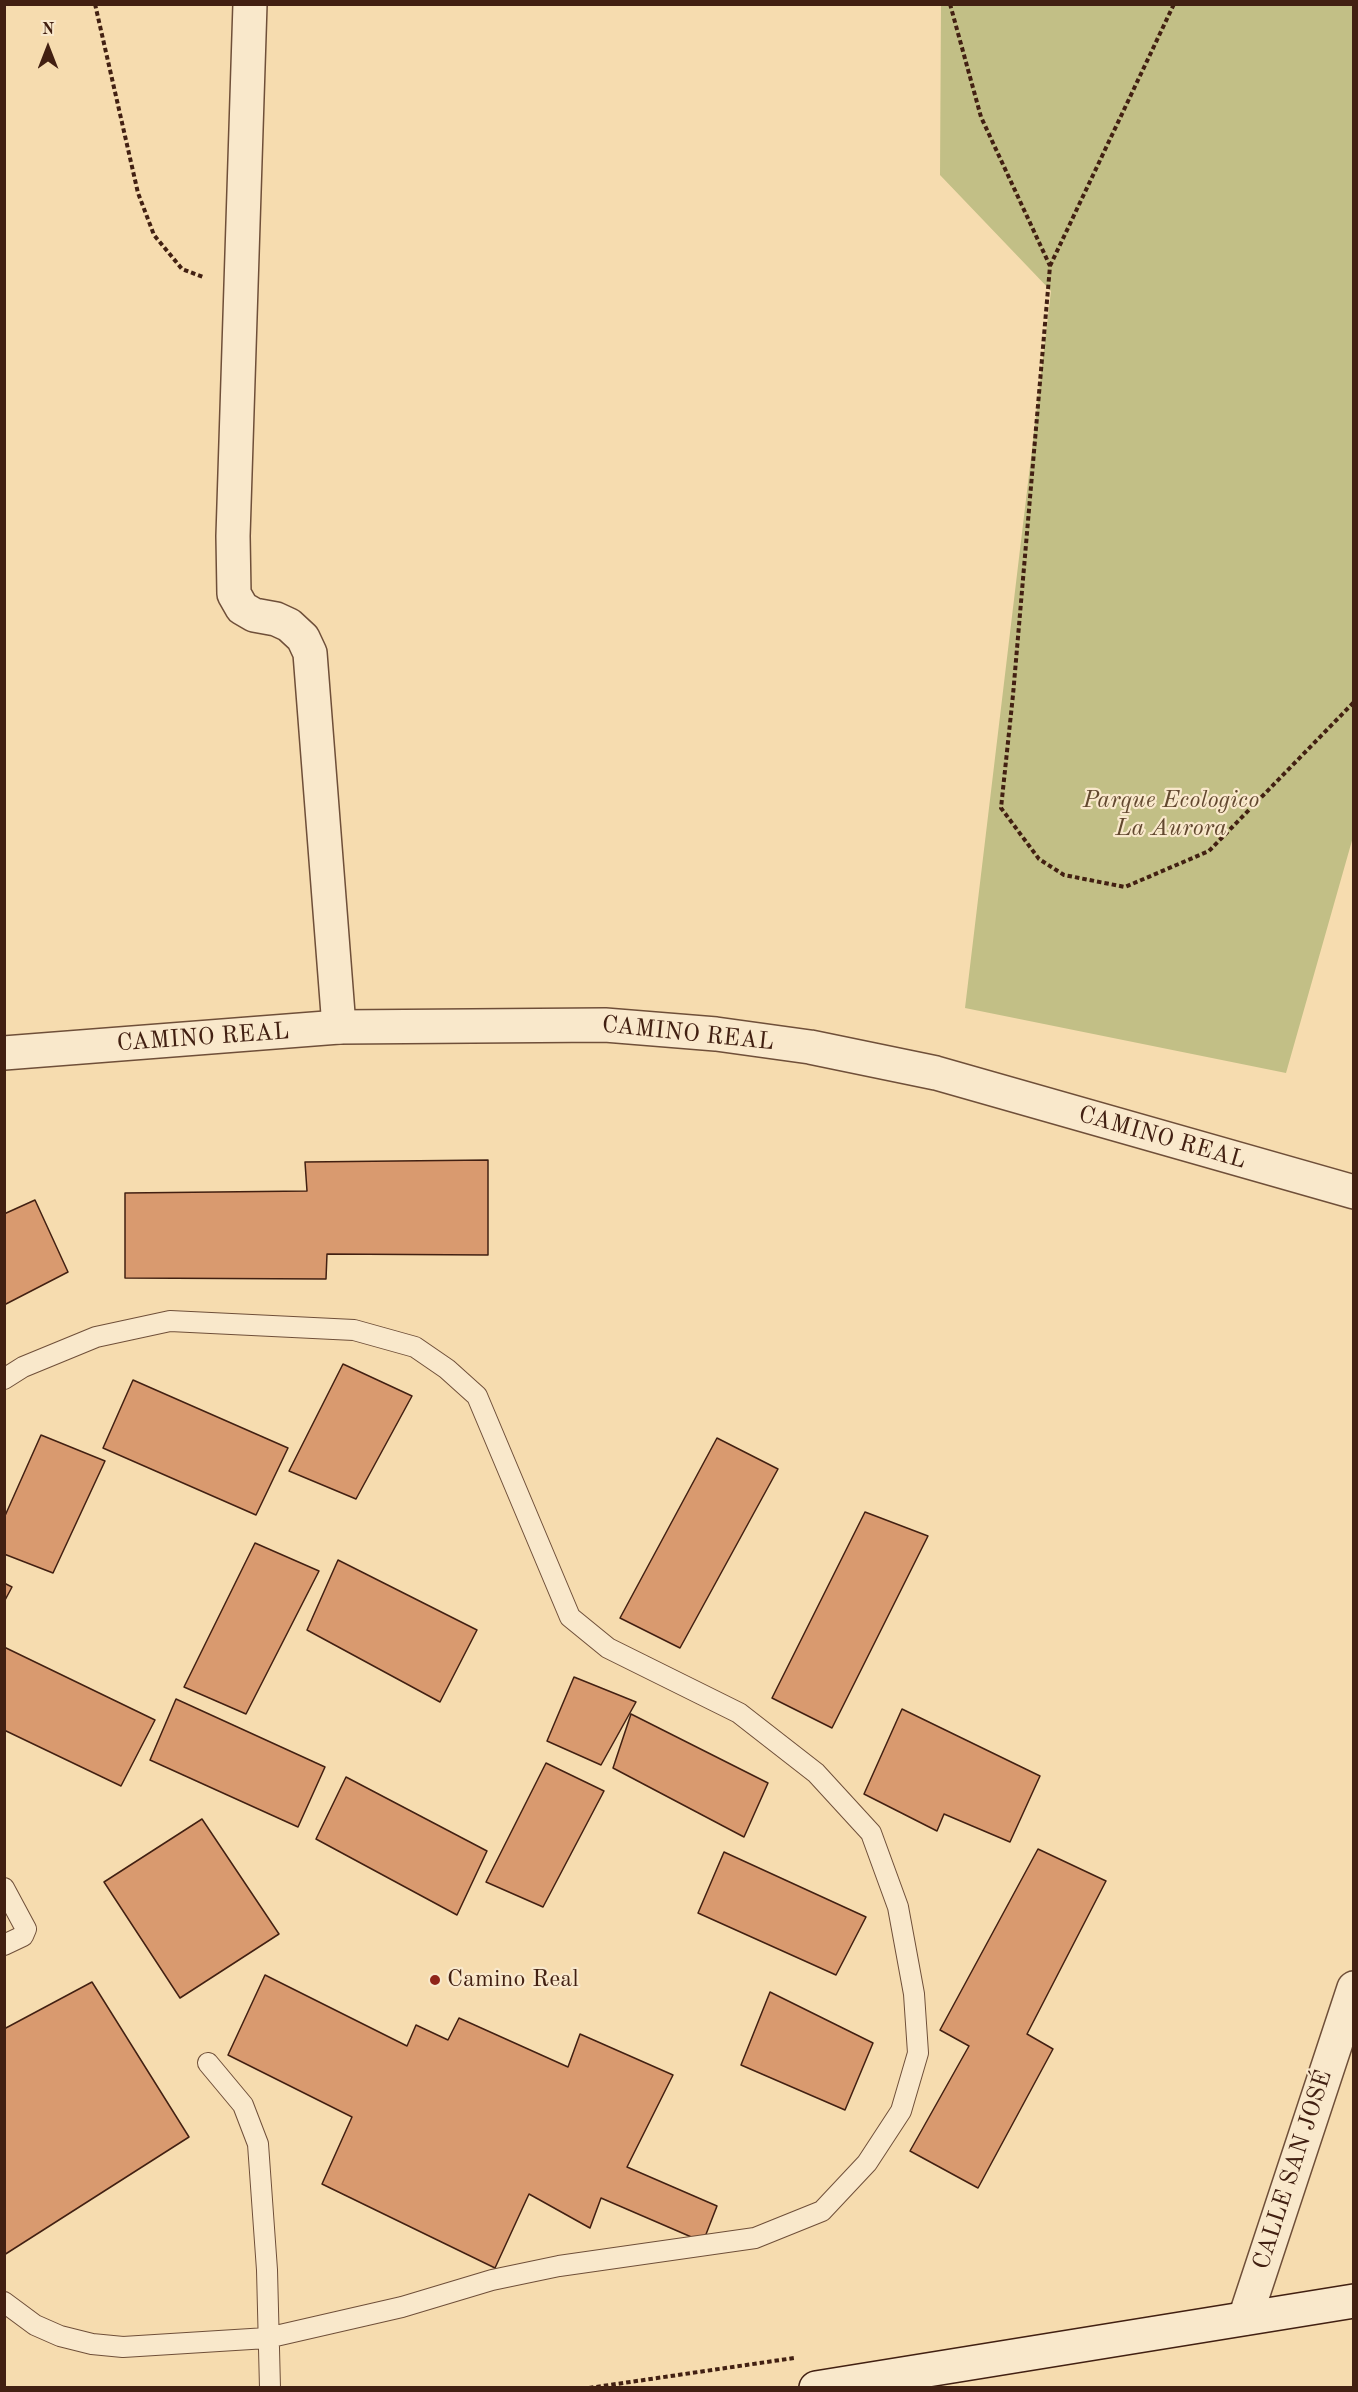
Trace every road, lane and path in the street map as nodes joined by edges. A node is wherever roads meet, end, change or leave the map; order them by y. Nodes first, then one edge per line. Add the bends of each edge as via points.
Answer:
1 (94, 4) edge
2 (250, 4) edge
3 (950, 4) edge
4 (1174, 4) edge
5 (1050, 266) junction
6 (240, 292) junction
7 (1353, 702) edge
8 (339, 1027) junction
9 (4, 1053) edge
10 (1353, 1192) edge
11 (4, 1379) edge
12 (4, 1888) edge
13 (4, 1945) edge
14 (1353, 1988) edge
15 (208, 2063) dead end
16 (1353, 2301) edge
17 (4, 2302) edge
18 (1245, 2318) junction
19 (267, 2338) junction
20 (270, 2388) edge
21 (816, 2388) edge

1 - 6 path via 138,193 154,235 182,269
2 - 6 street
3 - 5 path via 981,117
4 - 5 path
5 - 7 path via 1001,808 1039,859 1064,875 1125,887 1209,851
6 - 8 street via 234,594 242,608 254,615 289,625 303,638 310,653
8 - 9 street, CAMINO REAL
8 - 10 street, CAMINO REAL via 605,1025 810,1047 936,1073
11 - 19 lane via 96,1336 170,1321 354,1330 415,1347 477,1396 570,1617 608,1648 739,1713 816,1773 871,1833 898,1907 914,1994 918,2053 901,2111 867,2163 822,2211 755,2238 559,2266
12 - 13 lane via 26,1929 23,1936
14 - 18 street, CALLE SAN JOSÉ
15 - 19 lane via 243,2105 258,2144 267,2270
16 - 18 street
17 - 19 lane via 35,2325 92,2344 123,2347
18 - 21 street
19 - 20 lane

